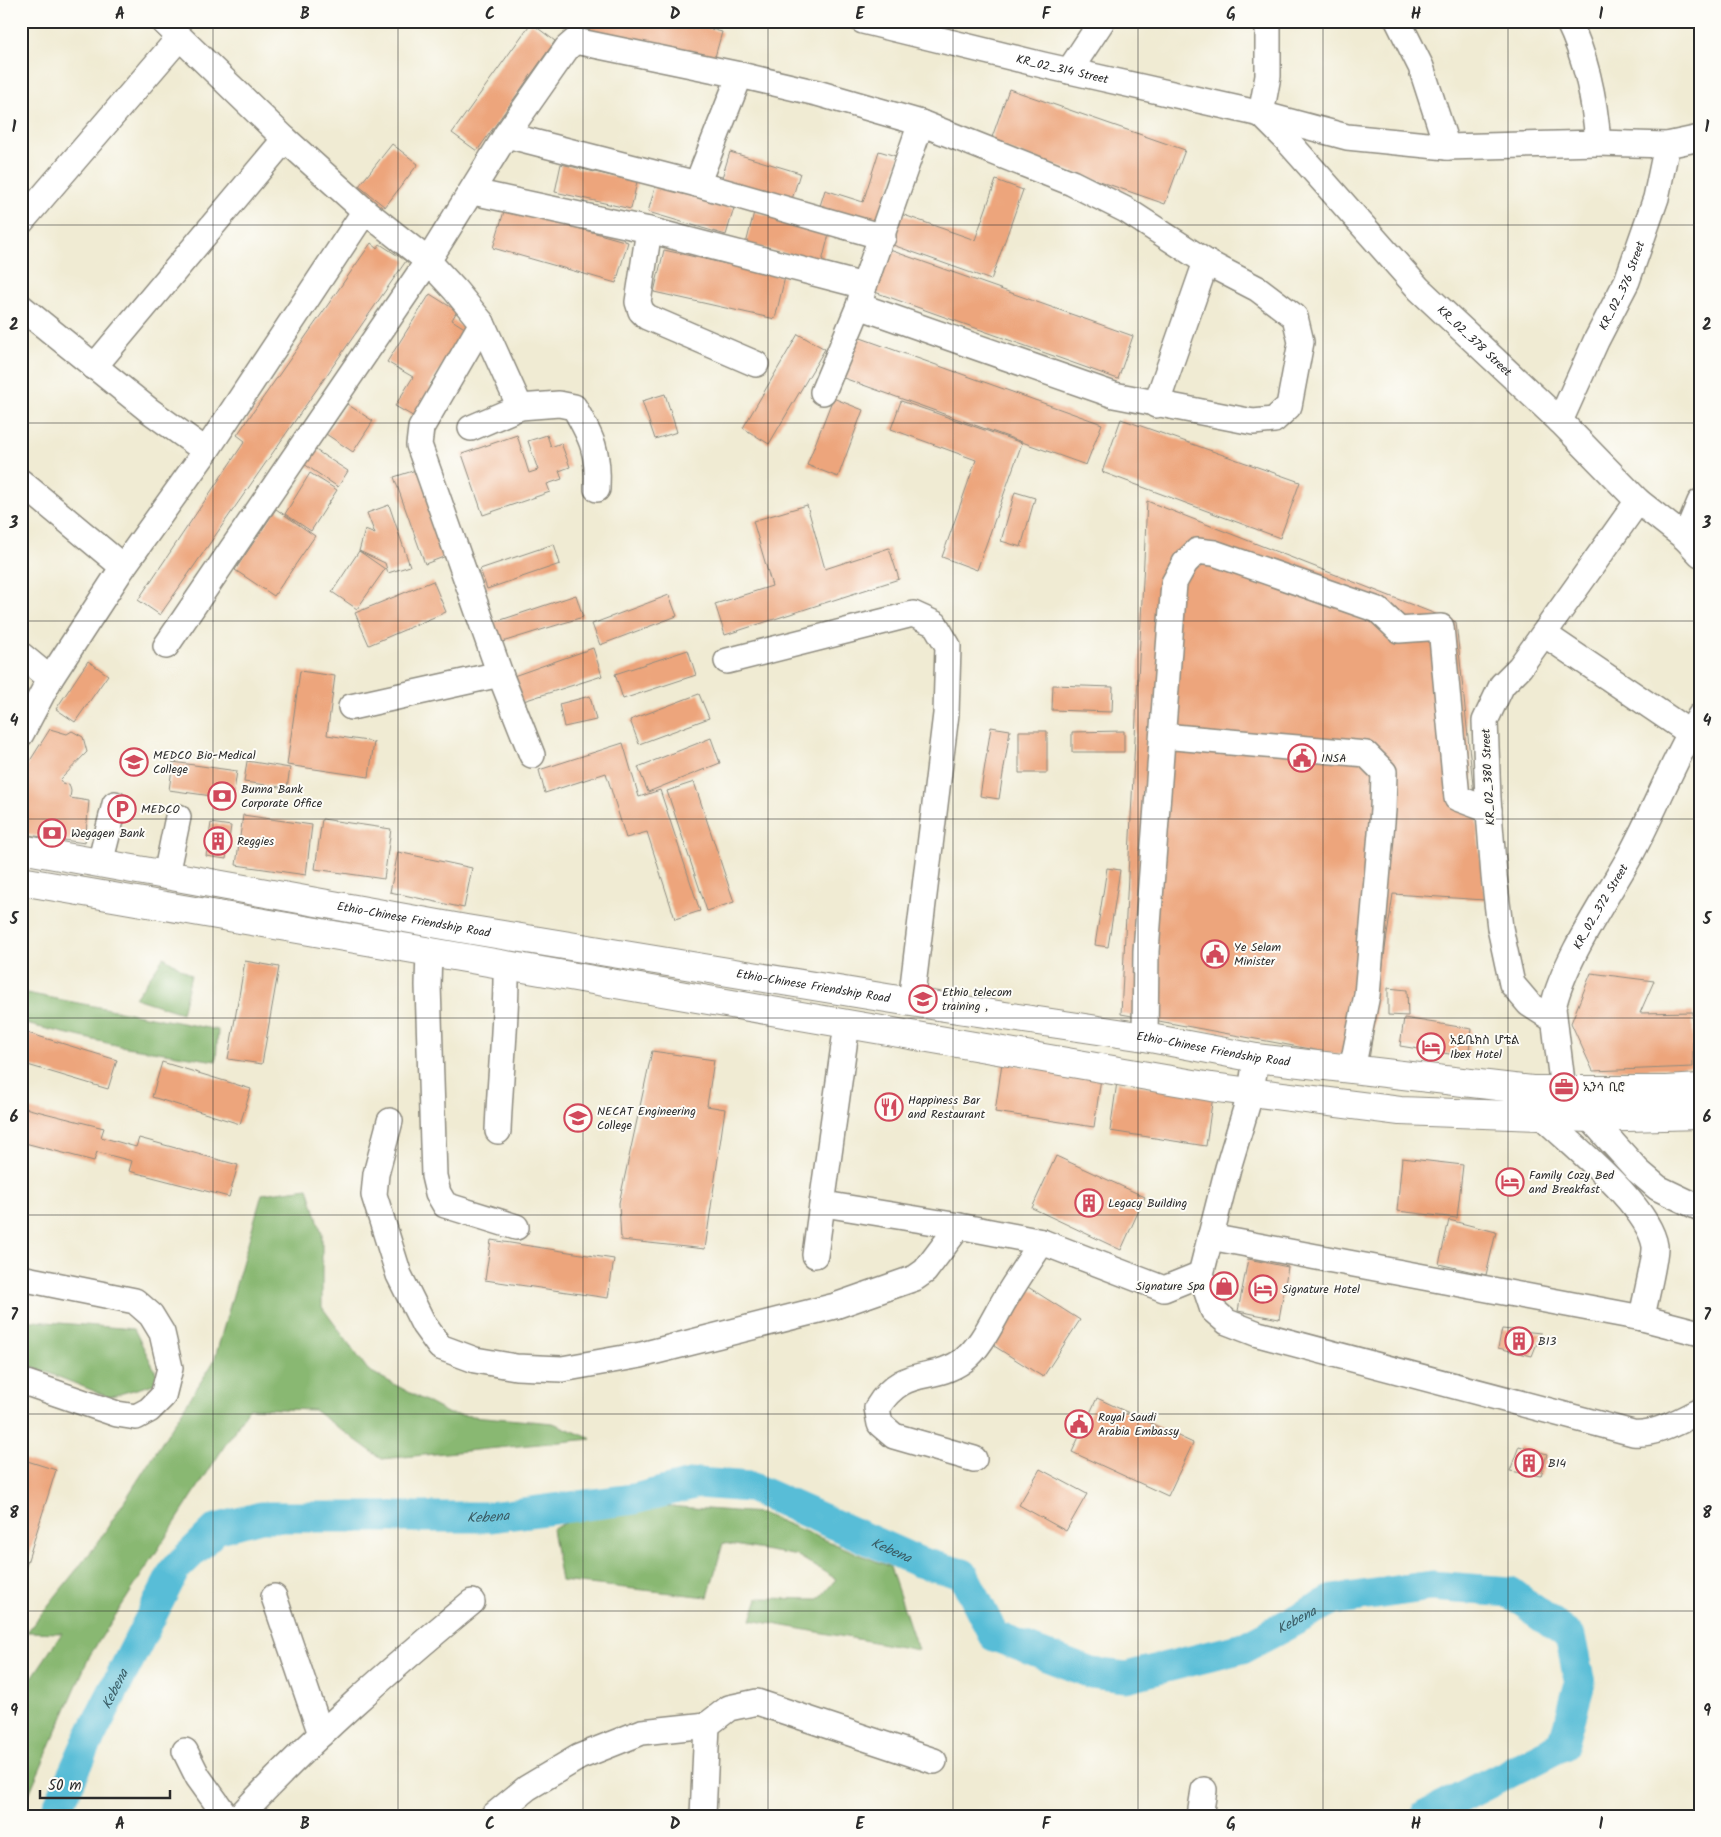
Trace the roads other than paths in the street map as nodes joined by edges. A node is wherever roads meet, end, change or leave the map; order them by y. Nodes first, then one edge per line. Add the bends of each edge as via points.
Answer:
1 (863, 21) edge
2 (1102, 21) edge
3 (1268, 21) edge
4 (1398, 21) edge
5 (1575, 24) edge
6 (171, 30) edge
7 (1069, 71) junction
8 (740, 75) junction
9 (1261, 114) junction
10 (921, 123) junction
11 (506, 135) junction
12 (1700, 138) edge
13 (285, 139) junction
14 (1598, 143) junction
15 (1667, 145) junction
16 (1447, 147) junction
17 (697, 184) junction
18 (473, 192) junction
19 (365, 211) junction
20 (21, 222) edge
21 (649, 230) junction
22 (883, 237) junction
23 (428, 262) junction
24 (1206, 262) junction
25 (862, 296) junction
26 (21, 307) edge
27 (482, 323) junction
28 (756, 364) dead end
29 (94, 367) junction
30 (823, 392) dead end
31 (1156, 405) junction
32 (520, 407) junction
33 (1560, 421) junction
34 (471, 428) dead end
35 (206, 451) junction
36 (21, 482) edge
37 (597, 489) dead end
38 (1638, 501) junction
39 (1700, 502) edge
40 (1692, 546) edge
41 (123, 567) junction
42 (1544, 634) junction
43 (166, 646) dead end
44 (21, 655) edge
45 (727, 660) dead end
46 (500, 674) junction
47 (50, 679) junction
48 (351, 708) dead end
49 (1695, 725) edge
50 (21, 734) edge
51 (1162, 736) junction
52 (532, 755) dead end
53 (116, 804) dead end
54 (1488, 810) junction
55 (178, 818) dead end
56 (21, 849) edge
57 (100, 863) junction
58 (166, 875) junction
59 (21, 881) edge
60 (466, 929) junction
61 (429, 951) junction
62 (462, 958) junction
63 (506, 964) junction
64 (911, 1002) junction
65 (1554, 1020) junction
66 (847, 1024) junction
67 (1145, 1037) junction
68 (1256, 1058) junction
69 (1352, 1069) junction
70 (1700, 1088) edge
71 (1563, 1090) junction
72 (1250, 1092) junction
73 (1700, 1114) edge
74 (1543, 1117) junction
75 (1590, 1118) junction
76 (390, 1121) dead end
77 (498, 1131) dead end
78 (824, 1204) junction
79 (1700, 1208) edge
80 (516, 1226) dead end
81 (959, 1226) junction
82 (1210, 1237) junction
83 (1042, 1242) junction
84 (815, 1256) dead end
85 (1201, 1274) junction
86 (21, 1278) edge
87 (1642, 1318) junction
88 (1700, 1332) edge
89 (21, 1381) edge
90 (1700, 1411) edge
91 (974, 1459) dead end
92 (274, 1597) dead end
93 (472, 1602) dead end
94 (707, 1725) junction
95 (321, 1734) junction
96 (185, 1751) dead end
97 (934, 1761) dead end
98 (1204, 1790) dead end
99 (226, 1816) edge
100 (240, 1816) edge
101 (493, 1816) edge
102 (703, 1816) edge
103 (1200, 1816) edge

1 - 7 street, KR_02_314 Street
2 - 7 street
3 - 9 street via 1268,76
4 - 16 street via 1421,67
5 - 14 street via 1595,106
6 - 13 street
6 - 20 street
7 - 9 street, KR_02_314 Street
8 - 10 street
8 - 11 street via 575,41
8 - 17 street
9 - 16 street, KR_02_314 Street via 1347,137
9 - 33 street, KR_02_378 Street via 1419,290
10 - 22 street
10 - 24 street via 1072,183 1126,210
11 - 17 street
11 - 18 street
12 - 15 street
13 - 19 street
13 - 29 street
14 - 15 street, KR_02_314 Street
14 - 16 street, KR_02_314 Street
15 - 33 street, KR_02_376 Street via 1656,198 1627,281
17 - 22 street
18 - 21 street
18 - 23 street
19 - 23 street
19 - 35 street
21 - 25 street
21 - 28 street via 638,302 641,311 647,317
22 - 25 street
23 - 27 street
23 - 43 street
24 - 31 street
24 - 31 street via 1258,289 1295,317 1301,342 1289,406 1274,420 1253,422
25 - 30 street
25 - 31 street via 1114,395
26 - 29 street
27 - 32 street
27 - 46 street via 421,428 419,445
29 - 35 street
32 - 34 street
32 - 37 street via 559,404 574,407 593,441 598,467
33 - 38 street, KR_02_378 Street
35 - 41 street
36 - 41 street
38 - 40 street, KR_02_378 Street
38 - 42 street, KR_02_380 Street
39 - 40 street
41 - 47 street
42 - 49 street, KR_02_372 Street
42 - 54 street, KR_02_380 Street via 1502,685 1485,720
44 - 47 street
45 - 64 street via 913,614 935,624 948,646 946,714
46 - 48 street
46 - 52 street
47 - 50 street
49 - 65 street, KR_02_372 Street via 1631,854 1569,965 1556,996
51 - 54 street via 1174,583 1185,562 1197,551 1214,553 1378,610 1399,630 1441,626 1457,798
51 - 67 street via 1146,951
51 - 69 street via 1366,754 1384,772 1367,995
53 - 57 street
54 - 65 street, KR_02_380 Street via 1500,928 1512,984 1529,1004
55 - 58 street
56 - 57 main road, Ethio-Chinese Friendship Road
57 - 58 main road, Ethio-Chinese Friendship Road
58 - 60 main road, Ethio-Chinese Friendship Road
59 - 61 main road
60 - 62 main road
60 - 64 main road, Ethio-Chinese Friendship Road
61 - 62 main road
61 - 80 street via 434,1176 438,1193 445,1205
62 - 63 main road
63 - 66 main road
63 - 77 street via 507,1005
64 - 67 main road, Ethio-Chinese Friendship Road
65 - 71 street, KR_02_372 Street
66 - 72 main road
66 - 78 street
67 - 68 main road, Ethio-Chinese Friendship Road
68 - 69 main road, Ethio-Chinese Friendship Road
68 - 72 street
69 - 71 main road, Ethio-Chinese Friendship Road via 1532,1090
70 - 71 main road, Ethio-Chinese Friendship Road
72 - 74 main road via 1400,1111
72 - 82 street
73 - 75 main road
74 - 75 main road
74 - 87 street via 1635,1204 1650,1230 1655,1248
75 - 79 street via 1638,1171 1658,1188
76 - 81 street via 374,1195 399,1274 424,1326 440,1347 474,1360 516,1367 562,1368 640,1355 835,1306 915,1278 925,1271
78 - 81 street
78 - 84 street
81 - 83 street
82 - 85 street
82 - 87 street
83 - 85 street via 1164,1289
83 - 91 street via 978,1344 965,1359 947,1370 902,1381 877,1408 880,1424 894,1436
85 - 90 street via 1213,1310 1227,1322 1258,1334 1633,1433 1646,1434
86 - 89 street via 135,1301 151,1315 162,1333 170,1368 163,1396 136,1417 118,1414
87 - 88 street
92 - 95 street
93 - 95 street via 392,1668
94 - 97 street via 729,1708 758,1702
94 - 101 street via 642,1732 579,1757 527,1788
94 - 102 street
95 - 100 street
96 - 99 street via 198,1777
98 - 103 street

